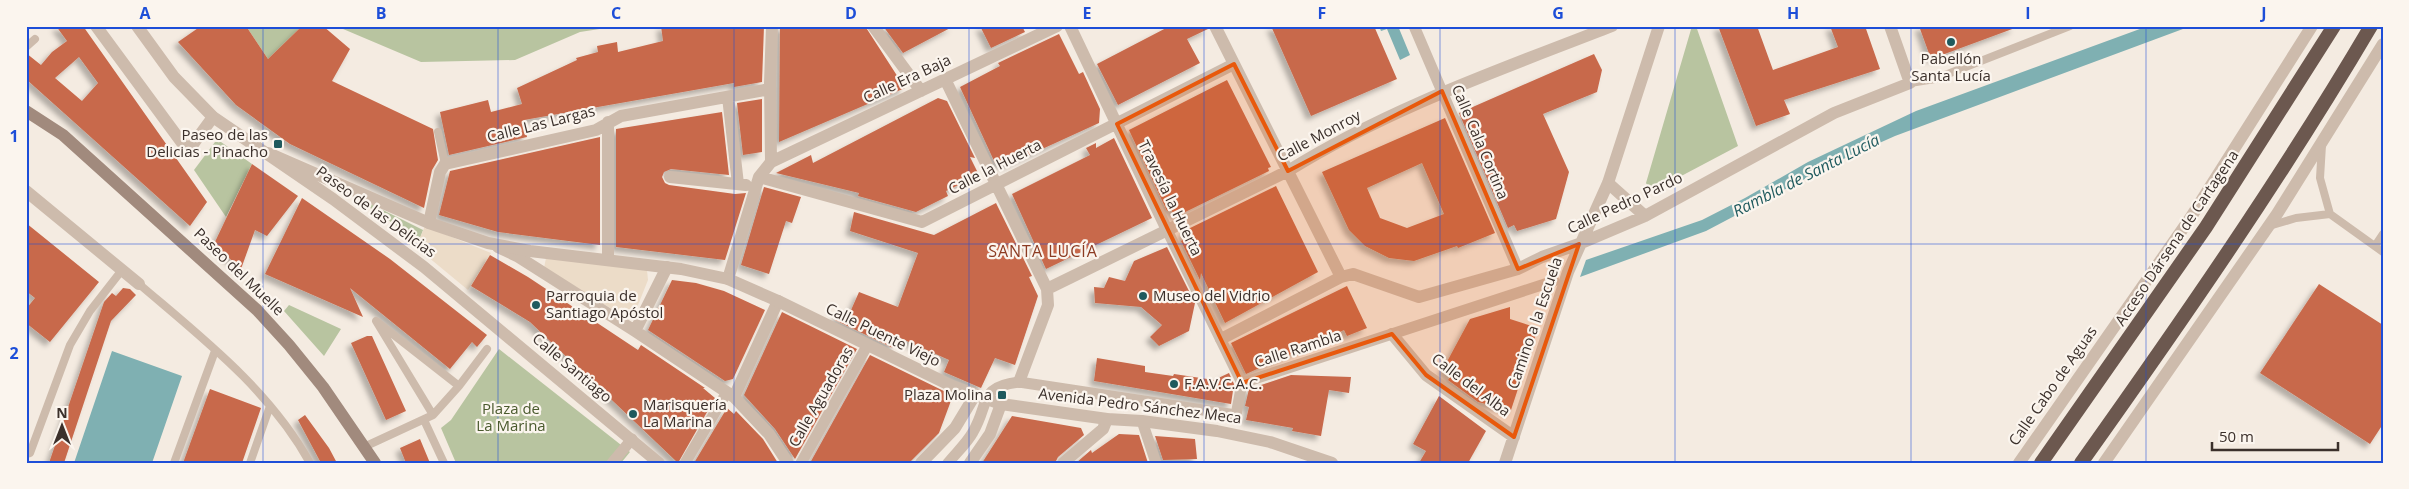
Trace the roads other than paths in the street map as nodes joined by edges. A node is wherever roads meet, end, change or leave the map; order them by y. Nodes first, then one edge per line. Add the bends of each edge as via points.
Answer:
1 (96, 26) edge
2 (137, 26) edge
3 (772, 26) edge
4 (873, 26) edge
5 (1057, 26) edge
6 (1070, 26) edge
7 (1215, 26) edge
8 (1414, 26) edge
9 (1612, 26) edge
10 (1659, 26) edge
11 (1890, 26) edge
12 (2070, 26) edge
13 (2312, 26) edge
14 (2334, 26) edge
15 (2370, 26) edge
16 (35, 38) dead end
17 (2383, 44) edge
18 (26, 47) edge
19 (1234, 64) junction
20 (945, 79) junction
21 (1910, 83) junction
22 (770, 89) junction
23 (921, 91) junction
24 (1442, 92) junction
25 (728, 97) junction
26 (26, 103) edge
27 (26, 111) edge
28 (213, 117) junction
29 (608, 122) junction
30 (1117, 124) junction
31 (55, 128) junction
32 (438, 132) dead end
33 (2323, 144) junction
34 (268, 153) junction
35 (771, 162) junction
36 (442, 168) junction
37 (1288, 171) junction
38 (670, 177) dead end
39 (758, 182) junction
40 (1608, 182) junction
41 (738, 184) junction
42 (996, 185) junction
43 (26, 191) edge
44 (2330, 214) junction
45 (1645, 216) junction
46 (430, 223) junction
47 (2269, 226) junction
48 (1167, 230) junction
49 (2383, 234) edge
50 (488, 243) junction
51 (1579, 244) junction
52 (2375, 246) junction
53 (2383, 252) edge
54 (608, 260) junction
55 (667, 266) junction
56 (1518, 269) junction
57 (122, 270) junction
58 (1341, 277) junction
59 (728, 279) junction
60 (1554, 281) dead end
61 (139, 284) joint
62 (1047, 289) junction
63 (463, 298) joint
64 (778, 301) junction
65 (635, 331) junction
66 (1392, 334) junction
67 (1221, 338) junction
68 (867, 346) junction
69 (487, 350) dead end
70 (215, 351) junction
71 (1019, 382) junction
72 (1242, 383) junction
73 (459, 386) junction
74 (731, 395) junction
75 (981, 397) junction
76 (1001, 404) junction
77 (270, 406) junction
78 (434, 415) junction
79 (1107, 419) junction
80 (424, 420) junction
81 (1142, 421) junction
82 (1514, 437) junction
83 (632, 439) junction
84 (364, 447) junction
85 (26, 454) edge
86 (174, 463) edge
87 (250, 463) edge
88 (310, 463) edge
89 (375, 463) edge
90 (444, 463) edge
91 (613, 463) edge
92 (659, 463) edge
93 (685, 463) edge
94 (788, 463) edge
95 (801, 463) edge
96 (921, 463) edge
97 (948, 463) edge
98 (970, 463) edge
99 (1063, 463) edge
100 (1156, 463) edge
101 (1332, 463) edge
102 (1505, 463) edge
103 (2019, 463) edge
104 (2041, 463) edge
105 (2081, 463) edge
106 (2104, 463) edge

1 - 28 street via 188,151
2 - 28 street, Paseo de las Delicias via 174,77
3 - 22 street
4 - 23 street
5 - 20 street, Calle Era Baja
6 - 30 street, Travesía la Huerta
7 - 19 street
8 - 24 street, Calle Cala Cortina
9 - 24 street, Calle Monroy
10 - 40 street, Camino a la Escuela
11 - 21 street
12 - 21 lane via 1934,79
13 - 103 street, Calle Cabo de Aguas via 2191,217
14 - 104 highway, Acceso Dársena de Cartagena via 2206,227
15 - 105 highway via 2259,204
16 - 18 lane
17 - 33 street
19 - 30 street, Calle la Huerta
19 - 37 street
20 - 23 street, Calle Era Baja
20 - 42 street
21 - 45 street, Calle Pedro Pardo via 1834,113
22 - 25 street, Calle Las Largas
22 - 35 street
23 - 35 street, Calle Era Baja
24 - 37 street, Calle Monroy via 1323,150
24 - 56 street, Calle Cala Cortina
25 - 29 street, Calle Las Largas via 621,116
25 - 41 street
26 - 31 main road, Paseo del Muelle
27 - 31 main road, Paseo del Muelle
28 - 34 street, Paseo de las Delicias
29 - 36 street, Calle Las Largas via 596,130
29 - 54 street
30 - 42 street, Calle la Huerta
30 - 48 street, Travesía la Huerta
31 - 84 main road, Paseo del Muelle via 257,310 307,366
32 - 36 lane
33 - 44 lane via 2320,178
33 - 47 street
34 - 46 street, Paseo de las Delicias
34 - 63 street, Paseo de las Delicias
35 - 39 street
36 - 46 street
37 - 48 street, Calle Monroy
37 - 58 street
38 - 41 street, Calle la Huerta
39 - 41 street, Calle la Huerta
39 - 42 street, Calle la Huerta via 922,222
39 - 59 street
40 - 45 street
40 - 51 street, Camino a la Escuela
42 - 62 street
43 - 57 street
44 - 47 lane via 2296,218
44 - 52 lane
45 - 51 street, Calle Pedro Pardo
46 - 50 street, Paseo de las Delicias
47 - 106 street
48 - 62 street, Calle Monroy
48 - 67 street, Travesía la Huerta
49 - 52 lane
50 - 54 street, Calle Puente Viejo
50 - 65 street via 517,256
51 - 56 street, Calle Pedro Pardo
51 - 82 street, Camino a la Escuela
52 - 53 lane
54 - 55 street, Calle Puente Viejo
55 - 59 street, Calle Puente Viejo
55 - 65 street
56 - 58 street, Calle Pedro Pardo via 1419,296 1353,274
57 - 61 street
57 - 85 lane via 90,311 70,345 30,453
58 - 67 street
59 - 64 street, Calle Puente Viejo
60 - 66 street, Calle Rambla
61 - 70 lane
62 - 71 street via 1048,306
63 - 83 street, Calle Santiago
64 - 68 street, Calle Puente Viejo
64 - 74 street
65 - 74 street
66 - 72 street, Calle Rambla
66 - 82 street, Calle del Alba via 1426,375
67 - 72 street, Travesía la Huerta
68 - 75 street, Calle Puente Viejo
68 - 95 street, Calle Aguadoras
69 - 73 lane
70 - 77 lane
70 - 86 lane
71 - 72 street, Calle Rambla via 1236,415
71 - 75 street, Calle Rambla via 996,386
73 - 78 lane
73 - 78 lane via 376,321
74 - 93 street
74 - 94 street via 768,434
75 - 76 street
75 - 96 street
75 - 97 street via 973,433
76 - 79 street, Avenida Pedro Sánchez Meca
76 - 98 street via 990,434
77 - 87 lane
77 - 88 lane
78 - 80 lane
79 - 81 street, Avenida Pedro Sánchez Meca
79 - 99 street via 1103,429
80 - 84 lane
80 - 90 lane
81 - 100 street
81 - 101 street, Avenida Pedro Sánchez Meca via 1244,436
82 - 102 street, Camino a la Escuela
83 - 91 street
83 - 92 street, Calle Santiago
84 - 89 main road, Paseo del Muelle

